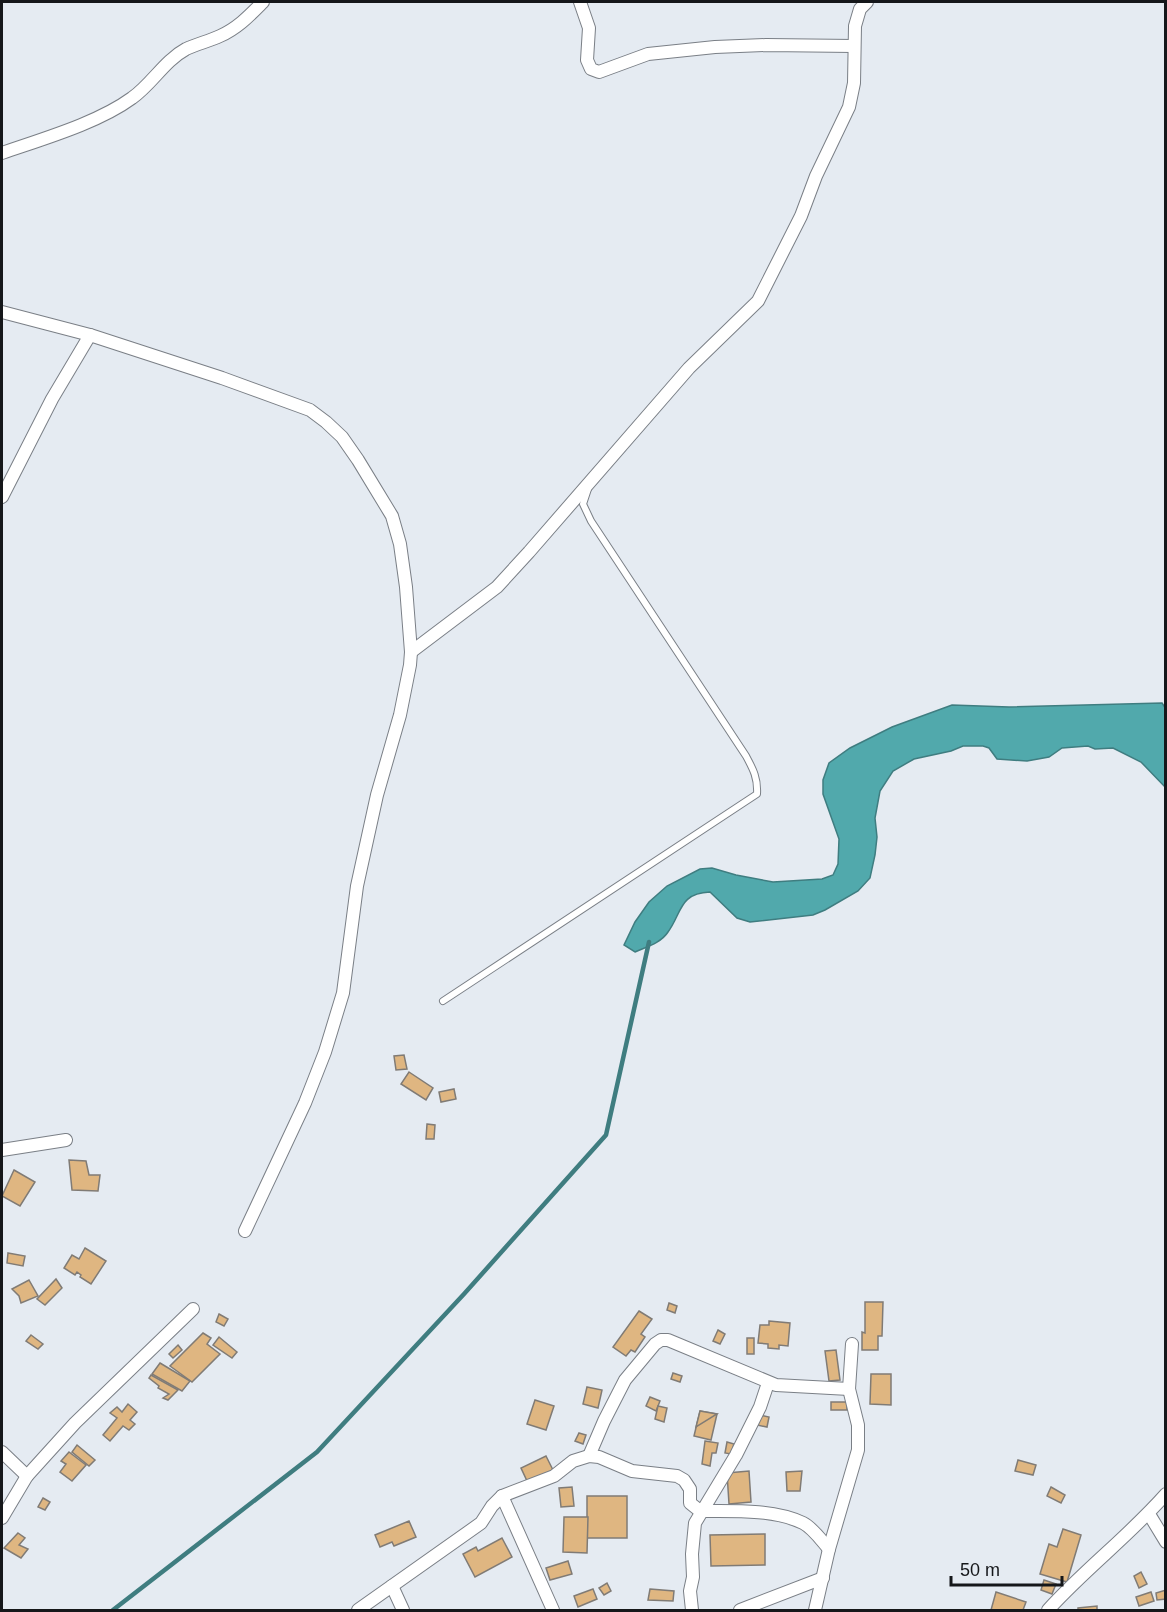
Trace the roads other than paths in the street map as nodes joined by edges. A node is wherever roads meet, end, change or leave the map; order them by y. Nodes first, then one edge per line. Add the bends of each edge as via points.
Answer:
1 (263, 2) edge
2 (580, 2) edge
3 (867, 2) edge
4 (854, 46) junction
5 (2, 153) edge
6 (2, 312) edge
7 (90, 335) junction
8 (592, 480) junction
9 (2, 497) edge
10 (411, 652) junction
11 (443, 1001) dead end
12 (66, 1140) dead end
13 (2, 1150) edge
14 (245, 1232) dead end
15 (193, 1309) dead end
16 (852, 1344) dead end
17 (768, 1383) junction
18 (849, 1389) junction
19 (2, 1452) edge
20 (589, 1456) junction
21 (27, 1476) junction
22 (1166, 1494) edge
23 (502, 1496) junction
24 (700, 1511) junction
25 (1149, 1514) junction
26 (2, 1518) edge
27 (1166, 1542) edge
28 (829, 1549) junction
29 (823, 1578) junction
30 (392, 1586) junction
31 (358, 1611) edge
32 (403, 1611) edge
33 (552, 1611) edge
34 (692, 1611) edge
35 (740, 1611) edge
36 (816, 1611) edge
37 (1048, 1611) edge

1 - 5 street via 242,23 172,59 122,106
2 - 4 street via 589,27 587,60 591,69 599,72 648,54 766,45
3 - 4 street via 860,9
4 - 8 street via 854,83 849,107 758,301 689,368
6 - 7 street
7 - 9 street
7 - 10 street via 310,410 342,437 392,516 400,544
8 - 10 street via 497,586
8 - 11 lane via 583,504 591,521 746,756 758,782 757,794
10 - 14 street via 400,716 376,795 359,875 343,993 305,1102
12 - 13 street
15 - 21 street via 75,1423
16 - 18 street
17 - 18 street
17 - 20 street via 661,1340 625,1380
17 - 24 street via 736,1455
18 - 28 street via 858,1425 858,1450
19 - 21 street
20 - 23 street via 573,1461 554,1476
20 - 24 street via 632,1471 677,1476 690,1489 690,1503
21 - 26 street
22 - 25 street
23 - 30 street via 481,1523
23 - 33 street
24 - 28 street via 744,1511 786,1517 804,1523
24 - 34 street via 692,1554
25 - 27 street
25 - 37 street
28 - 29 street
29 - 35 street
29 - 36 street
30 - 31 street
30 - 32 street

